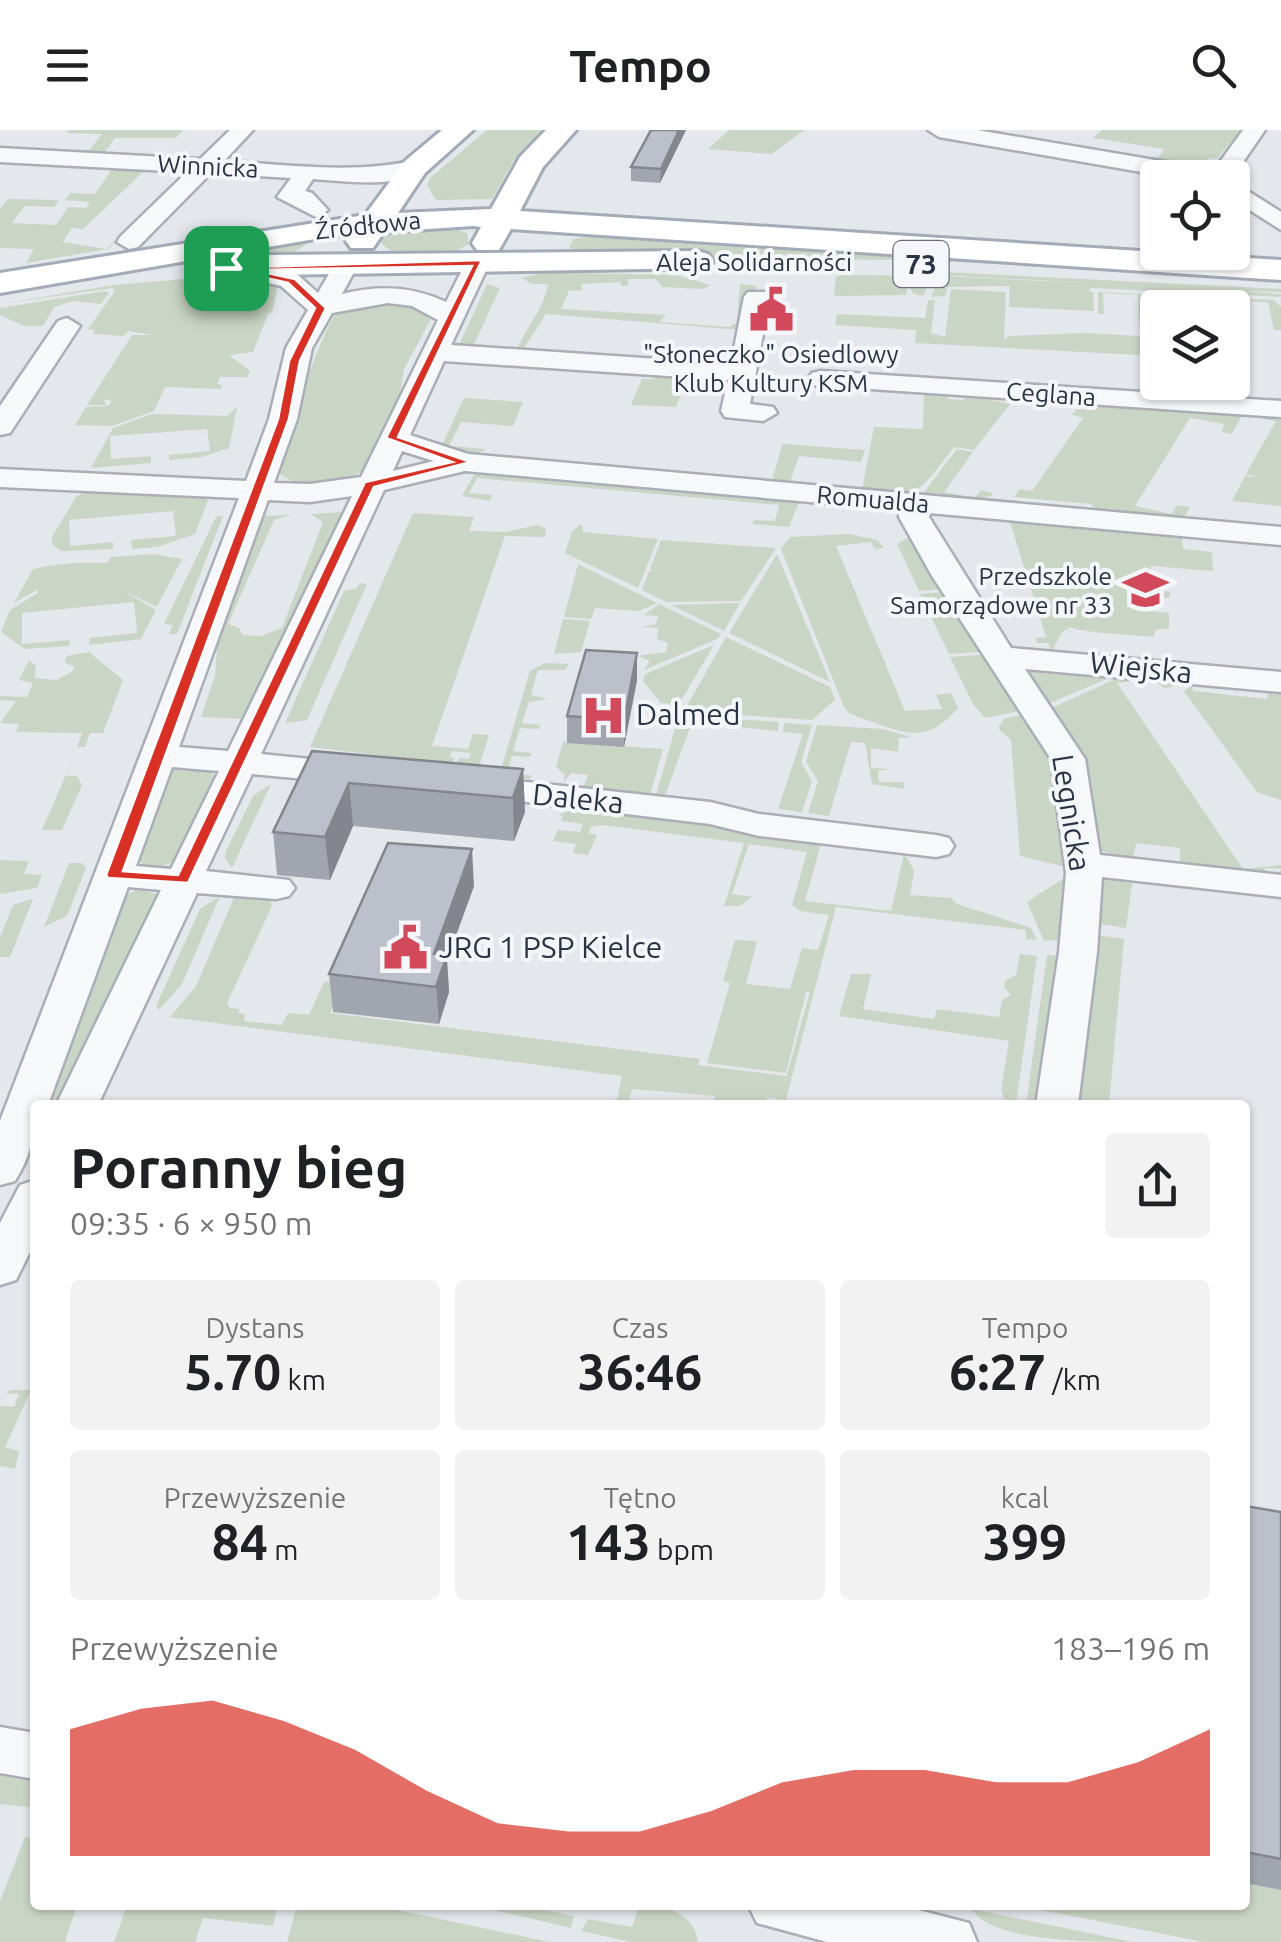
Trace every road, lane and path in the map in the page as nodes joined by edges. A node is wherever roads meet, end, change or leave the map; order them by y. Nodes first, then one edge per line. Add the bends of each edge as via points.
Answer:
1 (46, 130) edge
2 (242, 130) edge
3 (459, 130) edge
4 (562, 130) edge
5 (938, 130) edge
6 (1254, 130) edge
7 (24, 156) junction
8 (1232, 160) edge
9 (1140, 165) edge
10 (206, 166) junction
11 (2, 167) edge
12 (415, 168) junction
13 (306, 172) junction
14 (1250, 188) edge
15 (1281, 194) edge
16 (1250, 198) edge
17 (316, 210) dead end
18 (501, 217) junction
19 (377, 222) junction
20 (1281, 223) edge
21 (614, 224) junction
22 (130, 242) dead end
23 (478, 262) junction
24 (589, 262) junction
25 (347, 263) junction
26 (226, 268) junction
27 (1281, 270) edge
28 (1281, 281) edge
29 (0, 283) edge
30 (0, 294) edge
31 (757, 297) dead end
32 (320, 308) junction
33 (451, 318) junction
34 (67, 326) dead end
35 (434, 352) junction
36 (740, 373) junction
37 (821, 379) dead end
38 (1281, 409) edge
39 (764, 413) dead end
40 (0, 427) edge
41 (392, 438) junction
42 (465, 462) junction
43 (0, 478) edge
44 (370, 485) junction
45 (256, 492) junction
46 (916, 503) junction
47 (1281, 536) edge
48 (1000, 657) junction
49 (1281, 682) edge
50 (159, 755) junction
51 (239, 760) junction
52 (396, 778) edge
53 (432, 783) edge
54 (936, 846) dead end
55 (1084, 864) junction
56 (114, 875) junction
57 (183, 880) junction
58 (1281, 886) edge
59 (276, 888) dead end
60 (79, 1100) edge
61 (1058, 1100) edge
62 (0, 1171) edge
63 (30, 1206) edge
64 (0, 1269) edge
65 (0, 1750) edge
66 (30, 1755) edge
67 (808, 1910) edge
68 (942, 1932) edge

1 - 7 street
2 - 10 street
3 - 12 main road
4 - 18 main road via 530,163
5 - 9 street
6 - 8 street
7 - 10 street, Winnicka
7 - 11 street
10 - 13 street, Winnicka
10 - 22 street
12 - 13 street, Winnicka via 396,174
12 - 19 main road
13 - 17 street via 290,197 304,198
14 - 15 street
16 - 20 street
18 - 19 main road, Źródłowa / 73
18 - 21 main road, Aleja Solidarności / 73
18 - 23 main road
19 - 25 main road
19 - 29 main road, Źródłowa / 73
21 - 24 main road via 556,242 563,256
21 - 27 main road, Aleja Solidarności / 73
23 - 24 main road, Aleja Solidarności / 73
23 - 25 main road, Aleja Solidarności / 73
23 - 33 street
24 - 28 main road, Aleja Solidarności / 73 via 914,264
25 - 26 main road, Źródłowa / 73
25 - 32 street
26 - 30 main road, Źródłowa / 73
26 - 32 street via 292,281
31 - 36 street
32 - 33 street via 394,294 427,301
32 - 45 street via 294,361 283,419
33 - 35 street
34 - 40 street
35 - 36 street
35 - 41 street
36 - 39 street via 735,411
37 - 38 street, Ceglana
41 - 42 street, Romualda
41 - 44 street
42 - 44 street, Romualda
42 - 46 street, Romualda
43 - 45 street, Romualda
44 - 45 street, Romualda
44 - 51 street
45 - 50 street
46 - 47 street, Romualda
46 - 48 street, Legnicka via 916,522
48 - 49 street, Wiejska
48 - 55 street, Legnicka via 1068,759
50 - 51 street
50 - 56 street
51 - 52 street
51 - 57 street
53 - 54 street, Daleka
55 - 58 street
55 - 61 street, Legnicka
56 - 57 street
56 - 62 street
57 - 59 street
57 - 60 street
63 - 64 street
65 - 66 street
67 - 68 street

